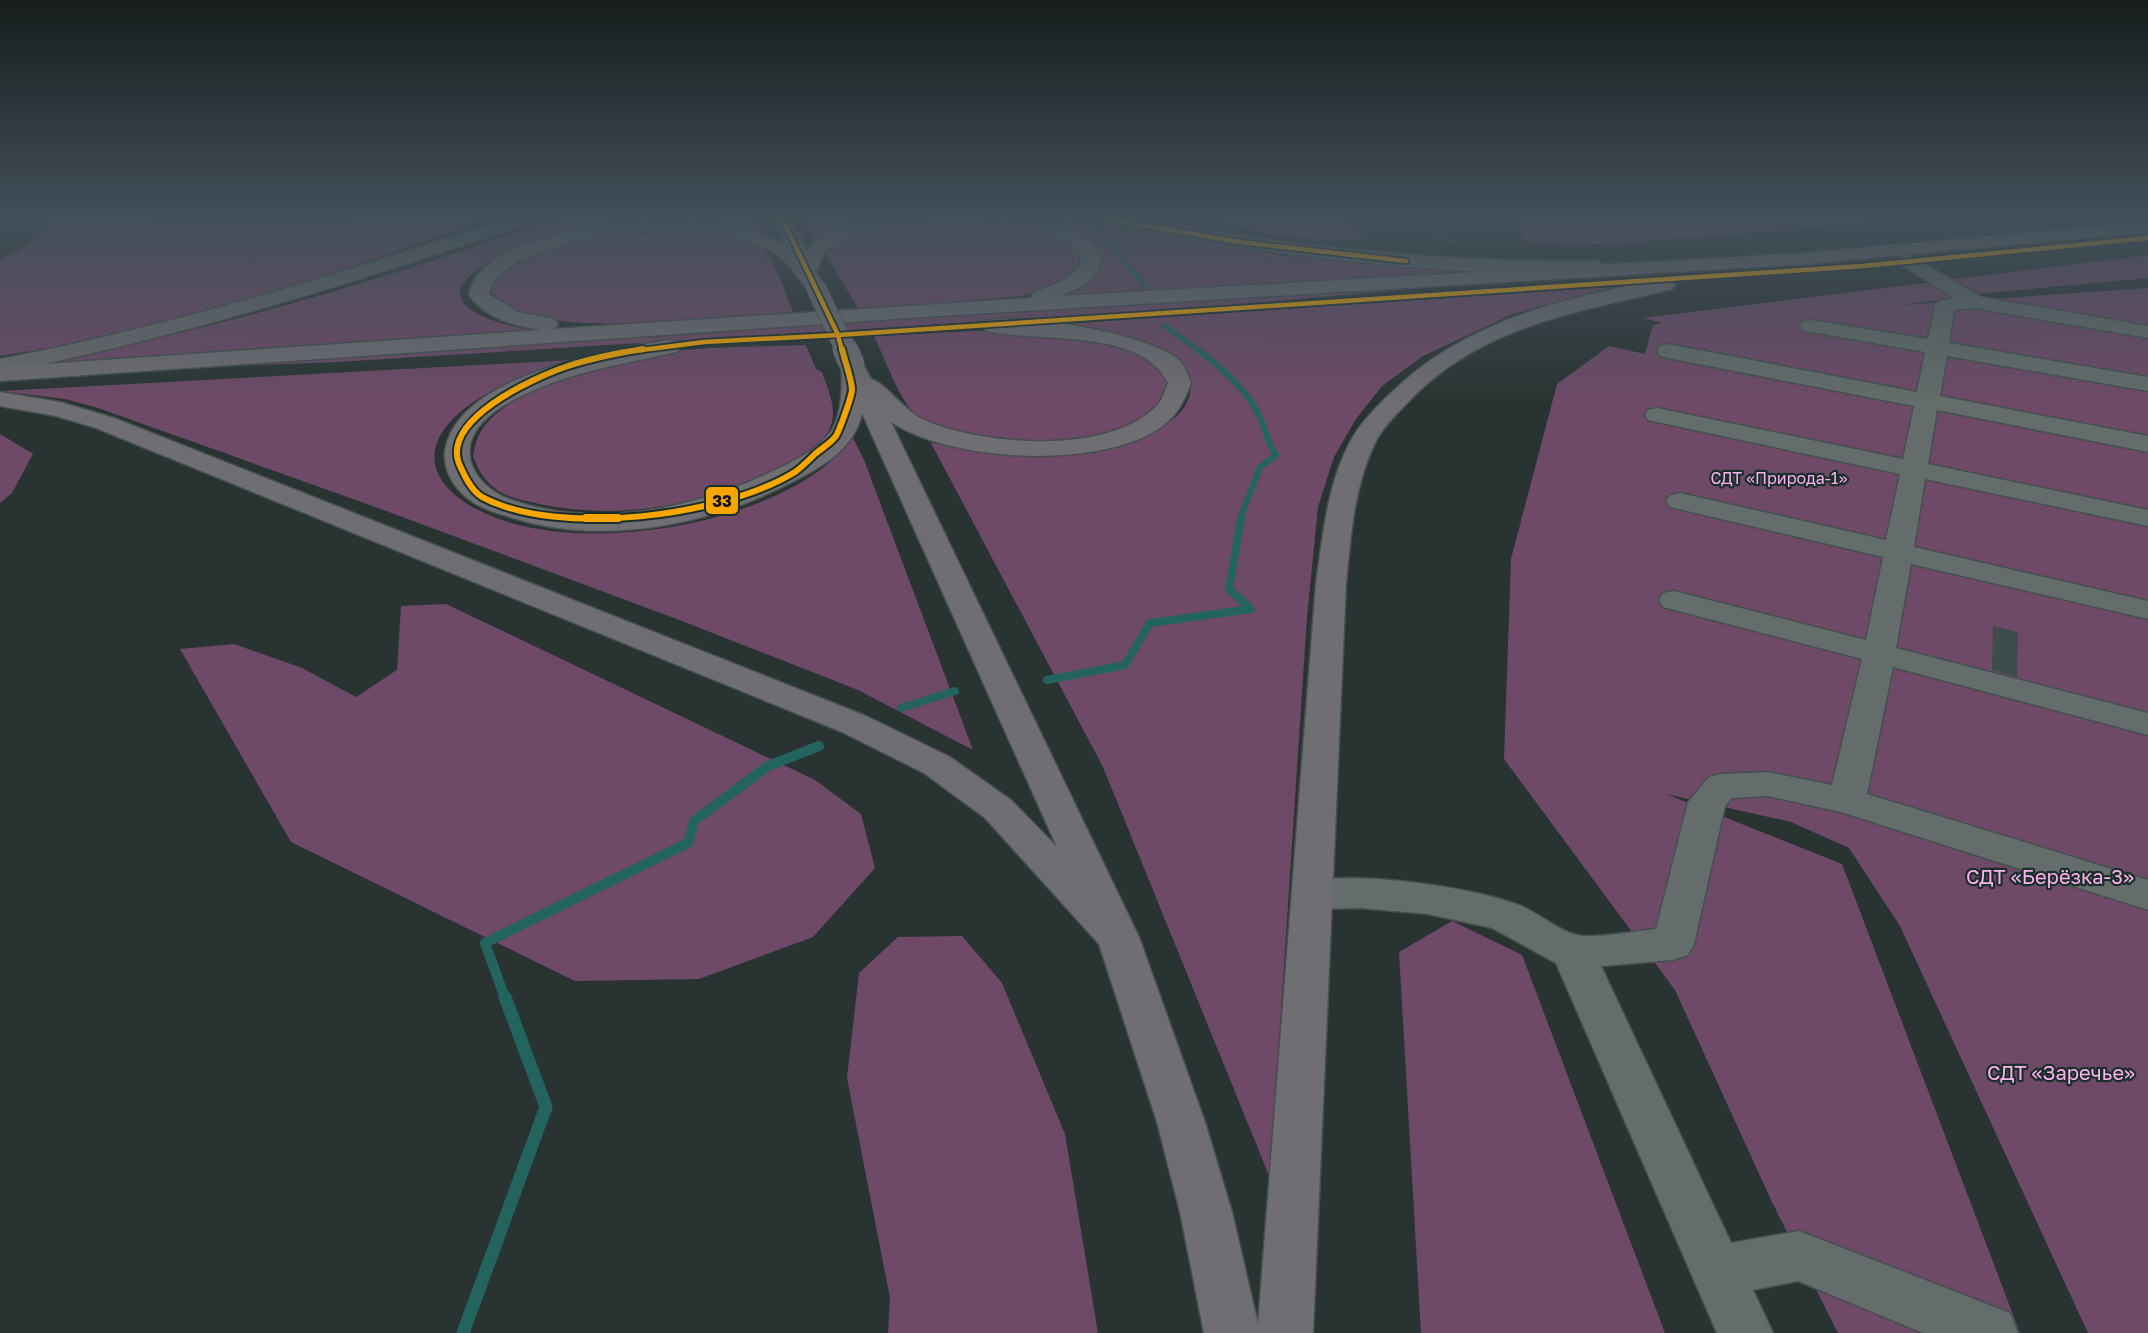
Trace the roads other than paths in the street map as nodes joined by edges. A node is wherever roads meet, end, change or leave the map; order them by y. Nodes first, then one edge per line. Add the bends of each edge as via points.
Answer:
1 (342, 278) edge
2 (484, 278) edge
3 (811, 278) edge
4 (1082, 278) edge
5 (1548, 278) edge
6 (1608, 278) edge
7 (1699, 278) edge
8 (1937, 278) edge
9 (1975, 302) junction
10 (954, 310) junction
11 (974, 326) junction
12 (1811, 326) dead end
13 (2148, 332) edge
14 (684, 335) junction
15 (1938, 348) junction
16 (1668, 351) dead end
17 (852, 364) junction
18 (0, 366) edge
19 (0, 374) edge
20 (0, 384) edge
21 (2148, 384) edge
22 (0, 399) edge
23 (1928, 402) junction
24 (1657, 415) dead end
25 (2148, 444) edge
26 (1914, 468) junction
27 (1680, 501) dead end
28 (2148, 518) edge
29 (1898, 552) junction
30 (1674, 600) dead end
31 (2148, 610) edge
32 (1879, 654) junction
33 (2148, 724) edge
34 (1847, 801) junction
35 (1312, 894) junction
36 (2148, 896) edge
37 (1118, 937) junction
38 (1573, 952) junction
39 (1717, 1271) junction
40 (1232, 1333) edge
41 (1285, 1333) edge
42 (1744, 1333) edge
43 (1990, 1333) edge

1 - 18 main road via 204,320
2 - 14 highway via 479,295 489,306 510,317 533,323
3 - 17 highway, bridge
4 - 10 highway via 1049,294
5 - 10 highway
6 - 11 highway
7 - 35 highway via 1563,308 1505,328 1445,359 1398,398 1362,443 1339,512 1331,583
8 - 9 street
9 - 13 street
9 - 15 street via 1945,305
10 - 14 highway
11 - 14 highway
11 - 17 highway via 1062,330 1135,346 1155,355 1173,370 1178,377 1177,395 1159,417 1104,440 1060,448 995,447 915,426 884,404
12 - 15 street
14 - 17 highway via 541,378 496,400 466,427 459,442 457,458 464,482 499,505 562,519 632,520 717,505 771,484 805,465 840,436 852,403
14 - 19 highway
14 - 20 highway via 426,362
15 - 21 street
15 - 23 street
16 - 23 street
17 - 37 highway
22 - 37 highway via 60,409 105,423 854,724 936,765 999,809
23 - 25 street
23 - 26 street
24 - 26 street
26 - 28 street
26 - 29 street
27 - 29 street
29 - 31 street
29 - 32 street
30 - 32 street
32 - 33 street
32 - 34 street
34 - 36 street
34 - 38 street via 1768,784 1722,786 1707,802 1673,944
35 - 38 street via 1361,893 1428,899 1503,915
35 - 41 highway
37 - 40 highway via 1181,1122 1206,1212
38 - 39 street
39 - 42 street
39 - 43 street via 1799,1256

